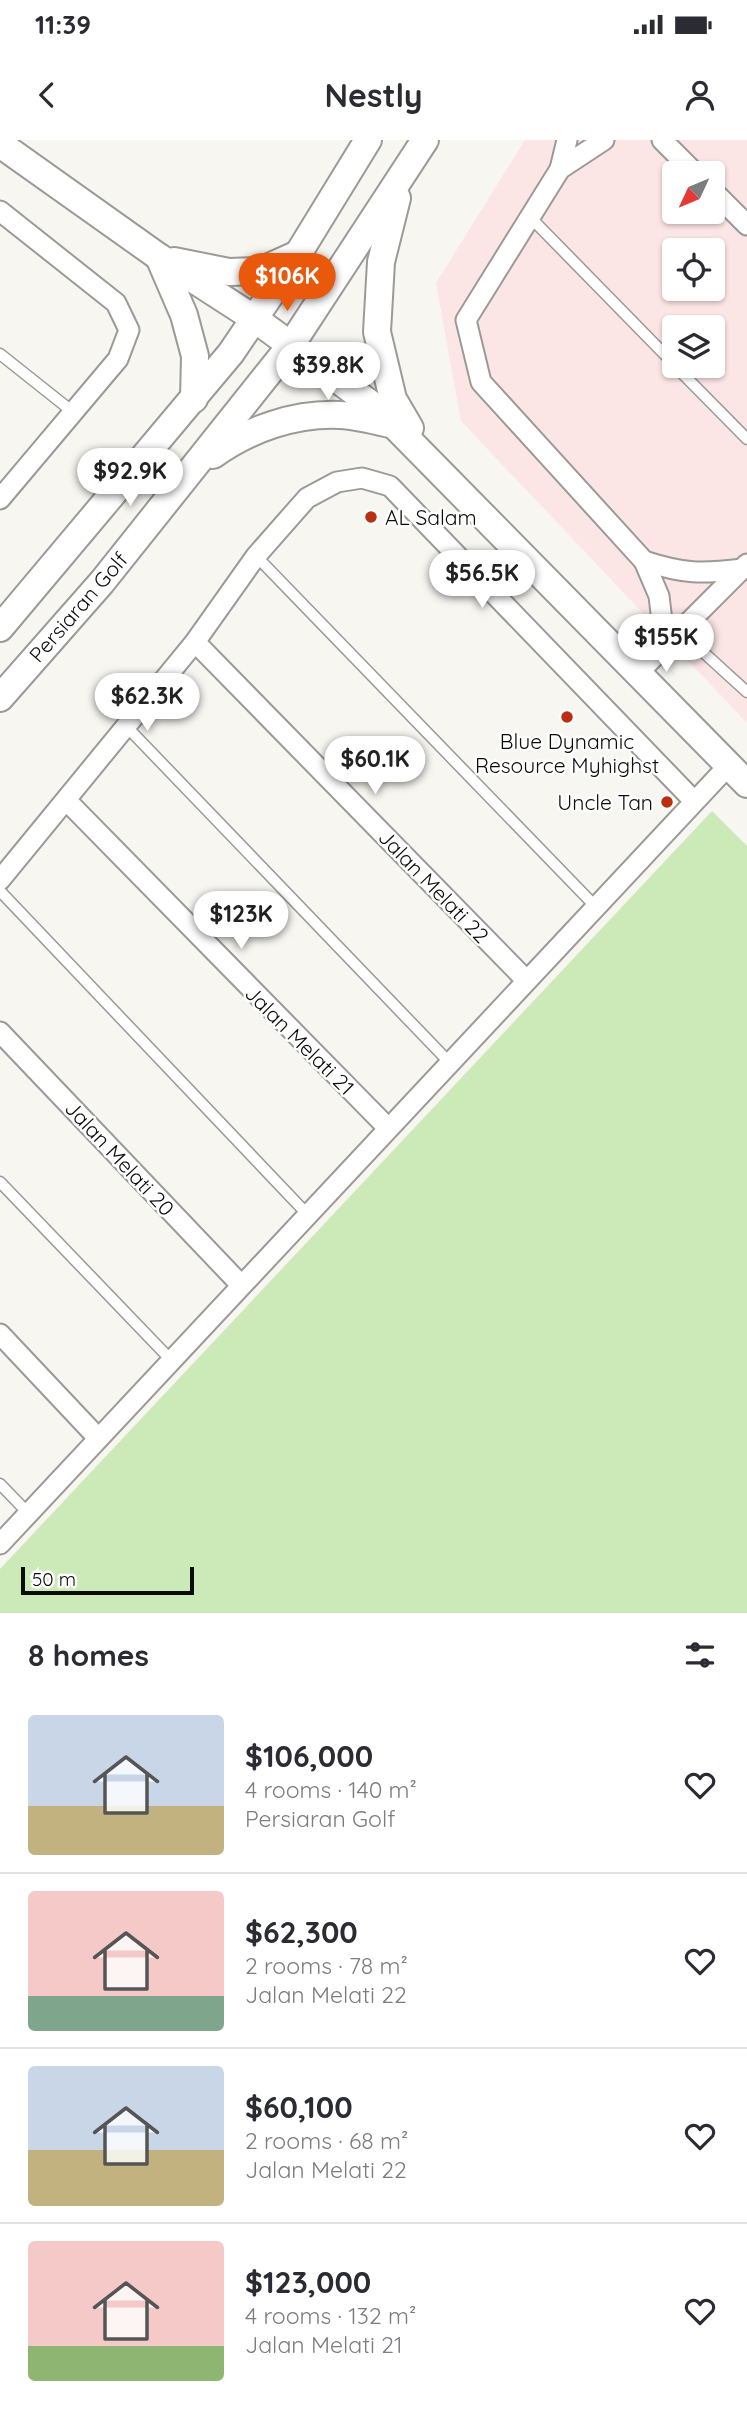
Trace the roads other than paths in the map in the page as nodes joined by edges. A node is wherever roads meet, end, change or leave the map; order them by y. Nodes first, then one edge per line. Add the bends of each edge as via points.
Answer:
1 (368, 140) edge
2 (425, 140) edge
3 (567, 140) edge
4 (604, 140) edge
5 (662, 140) edge
6 (0, 144) edge
7 (683, 161) edge
8 (560, 169) junction
9 (402, 176) junction
10 (725, 203) edge
11 (0, 211) edge
12 (530, 217) junction
13 (747, 225) edge
14 (152, 252) junction
15 (298, 254) junction
16 (255, 319) junction
17 (291, 345) junction
18 (662, 353) edge
19 (0, 354) edge
20 (687, 378) edge
21 (194, 399) junction
22 (73, 412) junction
23 (394, 425) junction
24 (747, 439) edge
25 (428, 459) junction
26 (191, 471) junction
27 (0, 499) edge
28 (256, 556) junction
29 (644, 561) junction
30 (745, 567) edge
31 (0, 628) edge
32 (680, 631) junction
33 (195, 642) junction
34 (665, 646) junction
35 (638, 673) junction
36 (747, 692) edge
37 (0, 698) edge
38 (126, 726) junction
39 (729, 765) junction
40 (747, 784) edge
41 (66, 800) junction
42 (694, 801) junction
43 (0, 880) edge
44 (0, 891) edge
45 (595, 906) junction
46 (526, 981) junction
47 (0, 1031) edge
48 (449, 1062) junction
49 (388, 1128) junction
50 (0, 1182) edge
51 (308, 1215) junction
52 (240, 1284) junction
53 (0, 1334) edge
54 (172, 1360) junction
55 (98, 1438) junction
56 (0, 1484) edge
57 (28, 1513) junction
58 (0, 1544) edge

1 - 15 street
2 - 9 street, Persiaran Golf
3 - 8 street
4 - 8 street
5 - 7 street
6 - 14 street
8 - 12 street
9 - 17 street, Persiaran Golf
9 - 25 street via 381,262 377,332 393,399
10 - 13 street
11 - 22 street via 116,303 129,330 118,359
12 - 18 lane
12 - 29 street via 466,320 481,382
14 - 15 street via 229,272 260,271
14 - 16 street
14 - 21 street via 184,315 195,356
15 - 16 street
16 - 17 street
16 - 21 street
17 - 23 street
17 - 26 street, Persiaran Golf
19 - 22 lane
20 - 24 lane
21 - 31 street
22 - 27 street
23 - 25 street
23 - 26 street via 340,415 286,420 235,439
25 - 35 street
26 - 37 street, Persiaran Golf
28 - 33 street
28 - 42 street via 307,498 337,482 362,478 390,486
28 - 45 lane
29 - 30 street via 703,574
29 - 34 street via 659,596
30 - 32 street
32 - 34 street
32 - 36 lane
33 - 38 street
33 - 46 street, Jalan Melati 22
34 - 35 street
35 - 39 street
38 - 41 street
38 - 48 lane
39 - 40 street
39 - 42 street
41 - 43 street
41 - 49 street, Jalan Melati 21
42 - 45 street
44 - 51 lane
45 - 46 street
46 - 48 street
47 - 52 street, Jalan Melati 20
48 - 49 street
49 - 51 street
50 - 54 lane
51 - 52 street
52 - 54 street
53 - 55 street
54 - 55 street
55 - 57 street
56 - 57 lane
57 - 58 street

